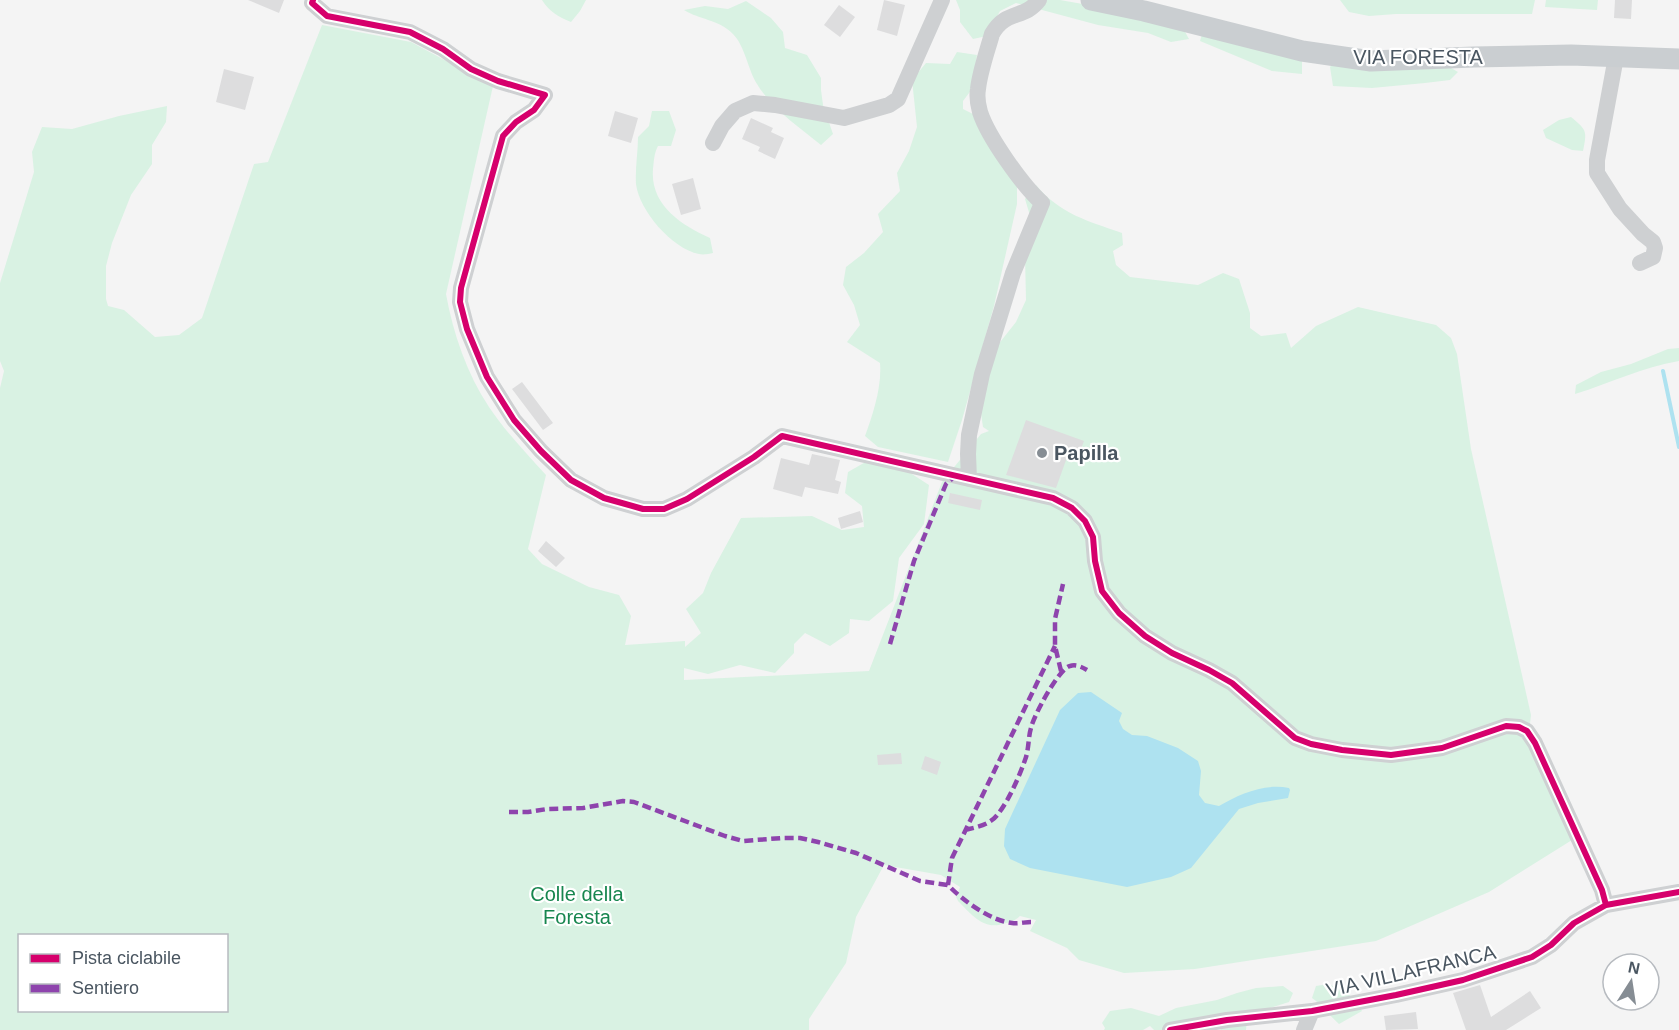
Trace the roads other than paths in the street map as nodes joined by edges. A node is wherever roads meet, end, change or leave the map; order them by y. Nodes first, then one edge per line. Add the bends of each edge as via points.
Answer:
1 (313, 0) edge
2 (942, 0) edge
3 (1039, 0) edge
4 (1091, 0) edge
5 (1616, 57) junction
6 (1679, 59) edge
7 (713, 143) dead end
8 (1640, 263) dead end
9 (969, 479) junction
10 (1679, 892) edge
11 (1606, 905) junction
12 (1312, 1011) junction
13 (1170, 1030) edge
14 (1304, 1030) edge

1 - 9 street via 327,16 410,32 471,69 545,95 534,110 503,136 460,302 487,377 514,420 571,480 604,498 643,509 664,509 687,499 782,436
2 - 7 street via 898,99 889,105 844,118 753,103 735,111
3 - 9 street via 995,28 978,88 980,112 990,132 1022,181 1042,203 1012,273 982,374 969,435
4 - 5 main road, VIA FORESTA via 1302,51 1371,61
5 - 6 main road, VIA FORESTA
5 - 8 street via 1597,173 1620,209 1653,242 1653,257
9 - 11 street via 1053,498 1072,508 1093,537 1102,591 1119,613 1145,636 1232,683 1295,738 1342,750 1391,755 1442,748 1506,726 1527,731
10 - 11 street, VIA VILLAFRANCA
11 - 12 street, VIA VILLAFRANCA via 1574,923 1532,957 1463,980
12 - 13 street, VIA VILLAFRANCA
12 - 14 street

